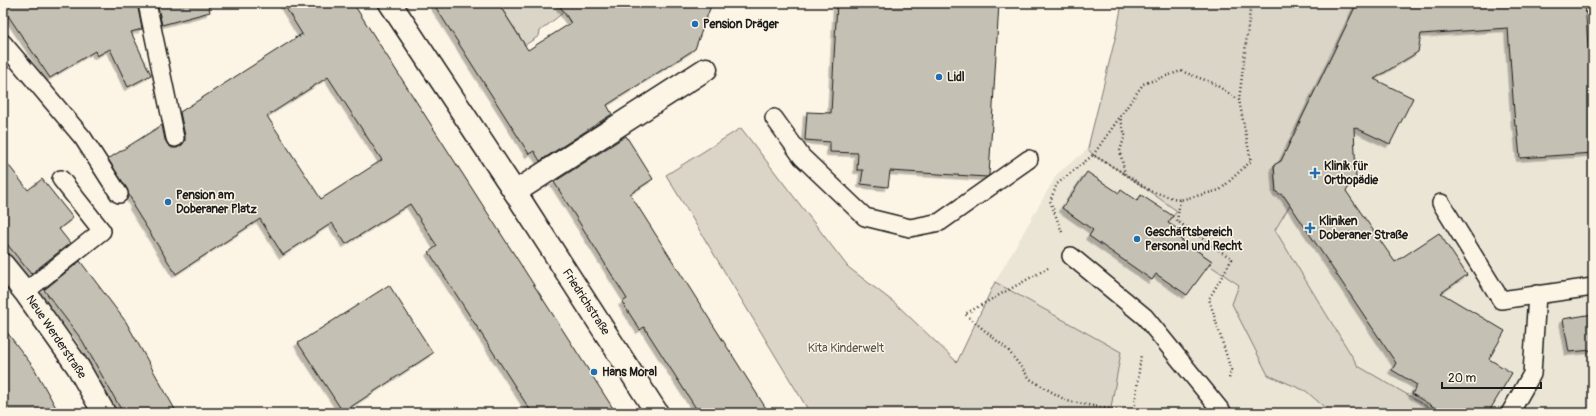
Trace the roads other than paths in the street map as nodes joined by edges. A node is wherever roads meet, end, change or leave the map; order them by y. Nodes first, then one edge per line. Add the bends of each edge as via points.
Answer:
1 (147, 3) edge
2 (390, 3) edge
3 (3, 43) edge
4 (706, 69) dead end
5 (774, 118) dead end
6 (175, 138) dead end
7 (1029, 159) dead end
8 (61, 179) dead end
9 (514, 192) junction
10 (119, 194) dead end
11 (1441, 203) dead end
12 (1071, 256) road end
13 (3, 266) edge
14 (1593, 287) edge
15 (25, 292) junction
16 (1537, 294) junction
17 (1222, 412) edge
18 (104, 413) edge
19 (657, 413) edge
20 (1510, 413) edge

1 - 6 lane
2 - 9 street, Friedrichstraße
3 - 10 lane via 83,138
4 - 9 street
5 - 7 lane via 802,157 865,217 910,228 940,222
8 - 15 lane via 102,230
9 - 19 street, Friedrichstraße
11 - 16 lane via 1501,300
12 - 17 lane via 1145,317
13 - 15 street, Neue Werderstraße
14 - 16 lane
15 - 18 street, Neue Werderstraße via 78,367
16 - 20 lane via 1532,374

